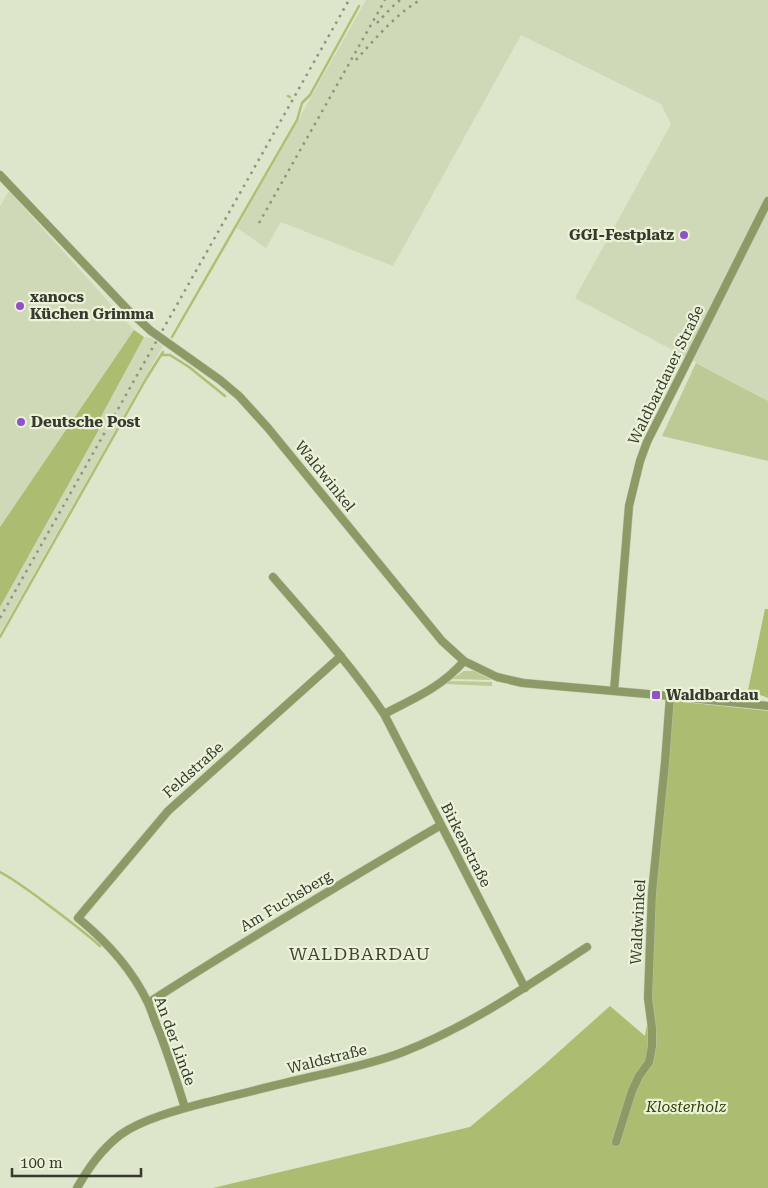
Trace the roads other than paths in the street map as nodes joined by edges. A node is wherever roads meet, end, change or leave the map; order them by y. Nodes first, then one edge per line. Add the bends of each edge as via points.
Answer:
1 (0, 175) edge
2 (768, 202) edge
3 (273, 577) dead end
4 (341, 656) junction
5 (464, 661) junction
6 (614, 691) junction
7 (670, 696) junction
8 (768, 706) edge
9 (384, 714) junction
10 (441, 825) junction
11 (78, 918) joint
12 (587, 947) dead end
13 (525, 988) junction
14 (148, 1003) junction
15 (185, 1108) junction
16 (616, 1142) dead end
17 (77, 1188) edge

1 - 5 street, Waldwinkel via 128,310 151,331 239,396 442,641
2 - 6 street, Waldbardauer Straße via 646,442 640,461 629,506
3 - 4 street, Birkenstraße
4 - 9 street, Birkenstraße
4 - 11 street, Feldstraße via 168,811
5 - 6 street, Waldwinkel via 497,677 523,683
5 - 9 street via 446,680
6 - 7 street, Waldwinkel
7 - 8 street, Waldwinkel
7 - 16 street, Waldwinkel via 652,893 648,998 652,1046 649,1062 639,1076
9 - 10 street, Birkenstraße
10 - 13 street, Birkenstraße
10 - 14 street, Am Fuchsberg
11 - 14 street, An der Linde via 119,958
12 - 13 street, Waldstraße
13 - 15 street, Waldstraße via 440,1037 400,1053
14 - 15 street, An der Linde
15 - 17 street, Waldstraße via 141,1123 121,1134 100,1153

